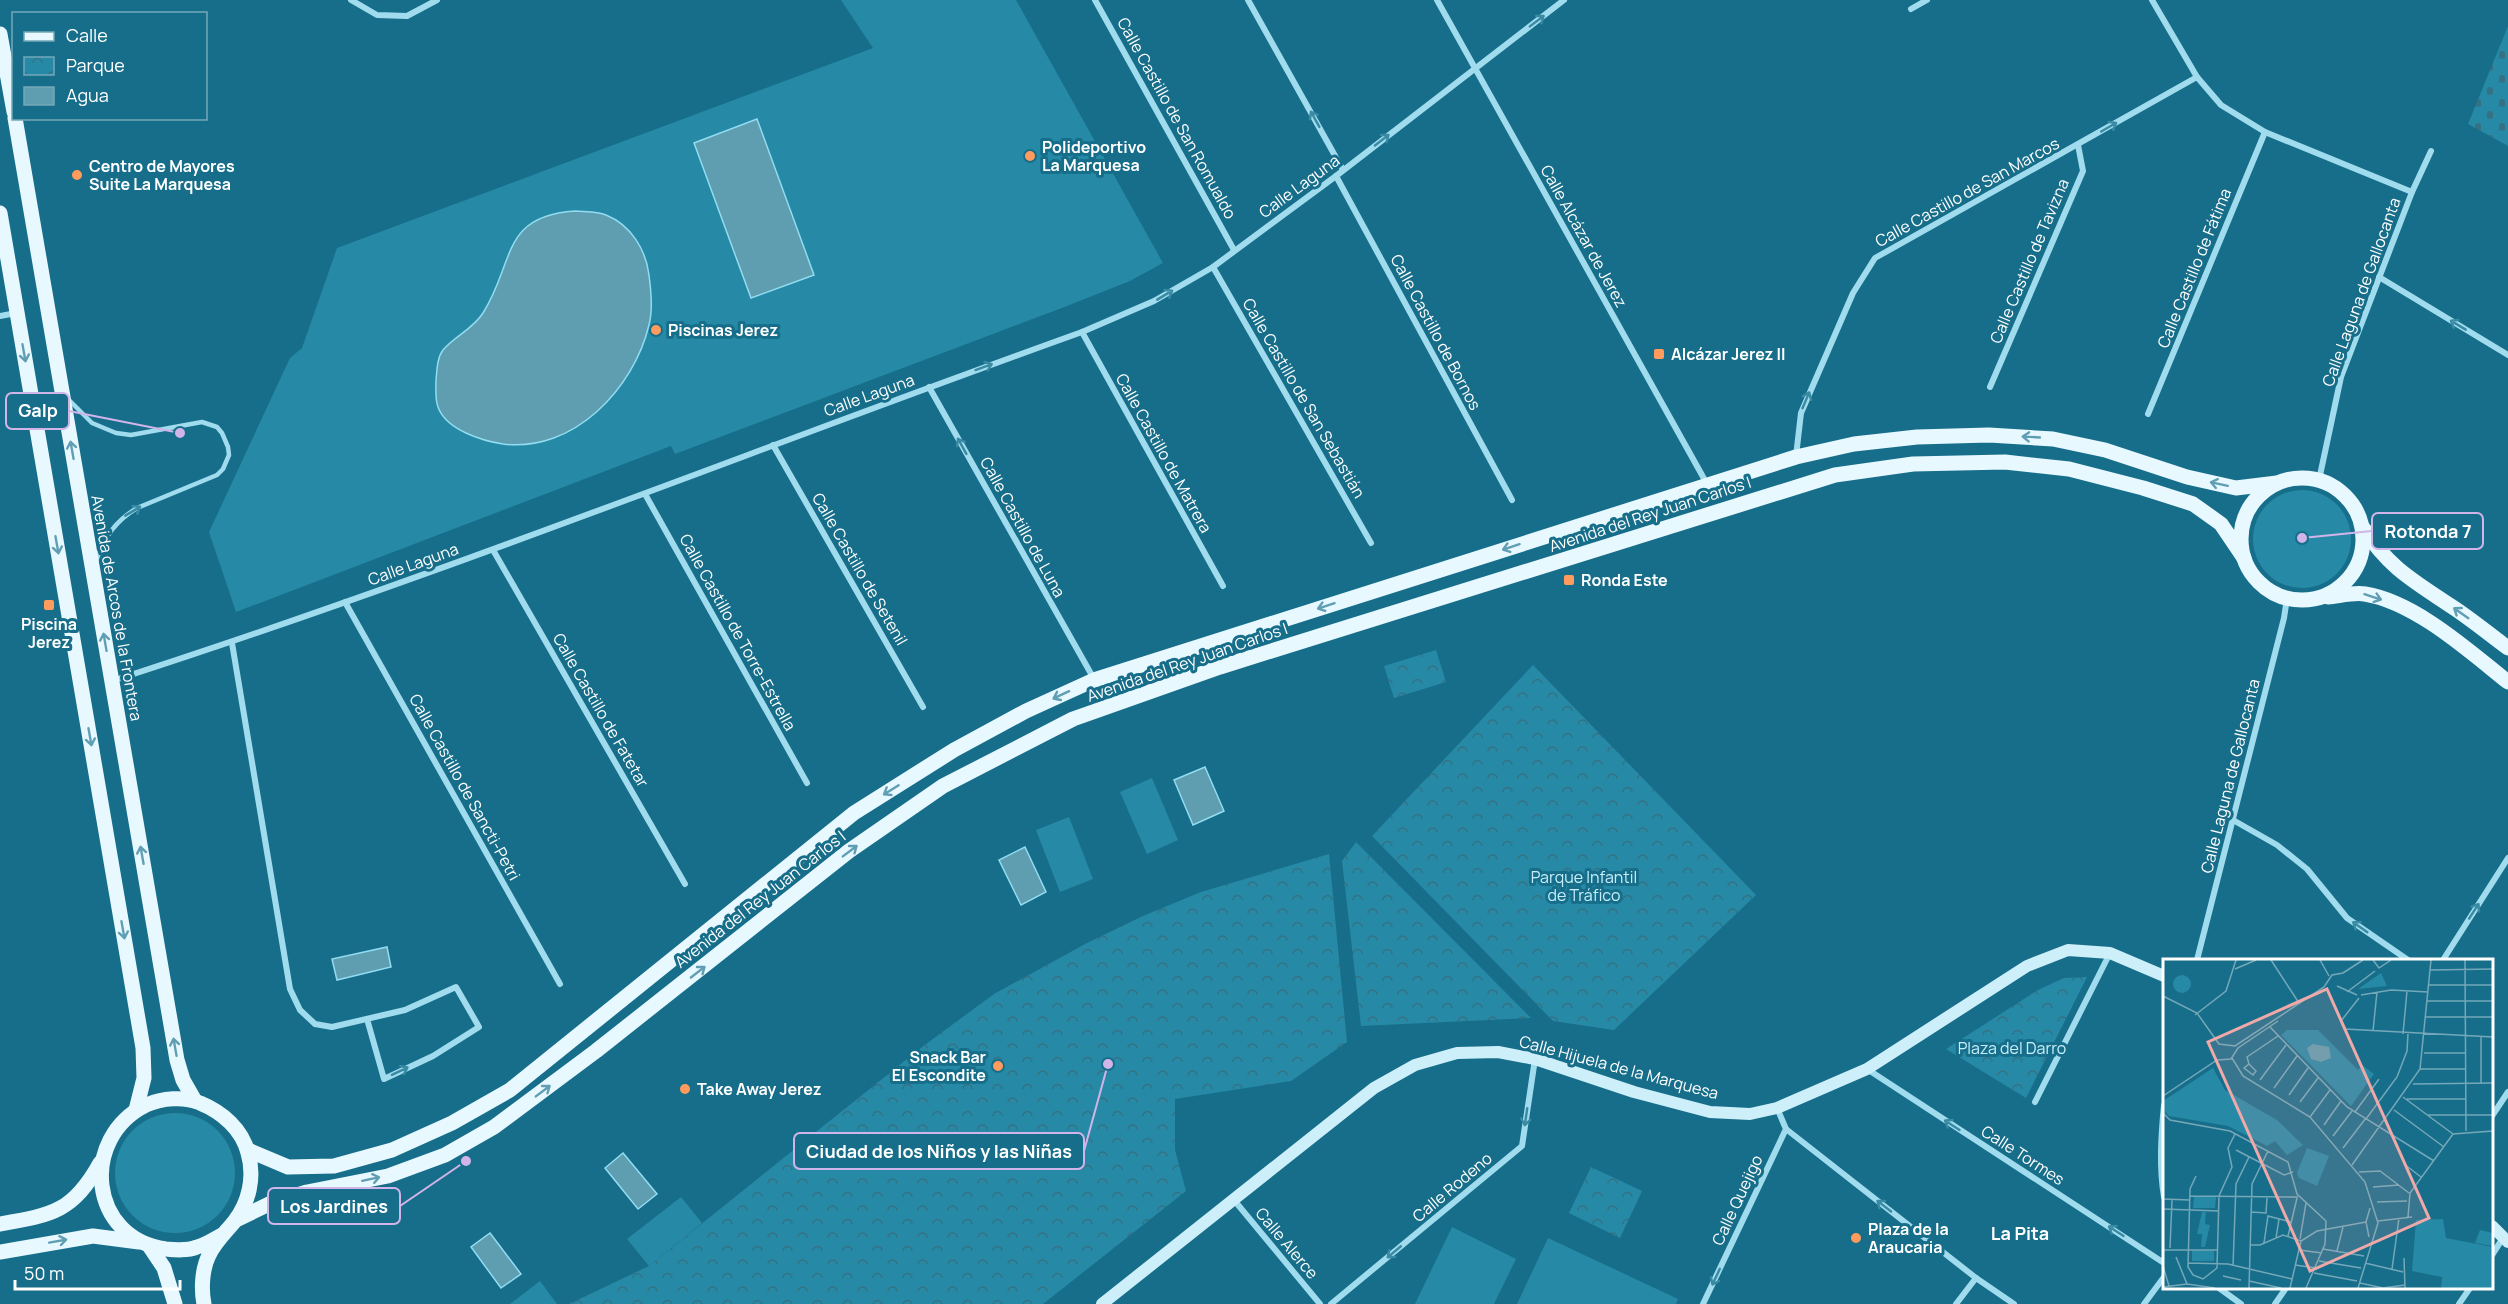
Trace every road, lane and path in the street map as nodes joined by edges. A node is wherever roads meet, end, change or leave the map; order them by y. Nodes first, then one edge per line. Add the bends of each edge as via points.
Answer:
1 (351, 0) edge
2 (437, 0) edge
3 (1095, 0) edge
4 (1248, 0) edge
5 (1437, 0) edge
6 (1564, 0) edge
7 (1927, 0) edge
8 (2152, 0) edge
9 (1911, 9) dead end
10 (0, 34) edge
11 (1475, 68) junction
12 (2197, 77) junction
13 (12, 101) edge
14 (15, 120) edge
15 (2265, 132) junction
16 (2078, 145) junction
17 (2431, 151) dead end
18 (1344, 170) junction
19 (1336, 176) junction
20 (2412, 192) junction
21 (0, 213) edge
22 (1234, 250) junction
23 (1212, 267) junction
24 (2379, 277) junction
25 (17, 313) junction
26 (0, 316) edge
27 (1082, 333) junction
28 (2508, 355) edge
29 (60, 384) junction
30 (929, 387) junction
31 (1990, 387) dead end
32 (2148, 414) dead end
33 (773, 446) junction
34 (1796, 457) junction
35 (2319, 480) junction
36 (2277, 483) junction
37 (1707, 485) junction
38 (645, 494) junction
39 (1512, 500) dead end
40 (2362, 526) junction
41 (1371, 543) dead end
42 (493, 550) junction
43 (2244, 558) junction
44 (94, 576) junction
45 (1222, 586) dead end
46 (2287, 598) junction
47 (2316, 599) junction
48 (345, 602) junction
49 (232, 643) junction
50 (2508, 648) edge
51 (1094, 680) junction
52 (112, 681) junction
53 (2508, 682) edge
54 (923, 707) dead end
55 (807, 783) dead end
56 (2233, 820) junction
57 (2508, 858) edge
58 (685, 884) dead end
59 (2110, 953) junction
60 (2197, 959) edge
61 (2407, 959) edge
62 (2444, 959) edge
63 (2163, 976) edge
64 (561, 984) dead end
65 (367, 1019) junction
66 (1535, 1059) junction
67 (1867, 1069) junction
68 (2508, 1092) edge
69 (195, 1101) junction
70 (2035, 1102) dead end
71 (1777, 1108) junction
72 (136, 1110) junction
73 (2493, 1114) edge
74 (2163, 1115) edge
75 (1786, 1129) junction
76 (248, 1150) junction
77 (102, 1161) junction
78 (2163, 1189) edge
79 (1233, 1199) junction
80 (236, 1220) junction
81 (0, 1224) edge
82 (2493, 1227) edge
83 (222, 1235) junction
84 (2506, 1240) edge
85 (145, 1244) junction
86 (0, 1251) edge
87 (2493, 1254) edge
88 (2163, 1262) edge
89 (1976, 1278) junction
90 (2163, 1278) edge
91 (2222, 1289) edge
92 (2285, 1289) edge
93 (2469, 1289) edge
94 (175, 1304) edge
95 (204, 1304) edge
96 (1102, 1304) edge
97 (1320, 1304) edge
98 (1331, 1304) edge
99 (1703, 1304) edge
100 (1956, 1304) edge
101 (2014, 1304) edge
102 (2144, 1304) edge
103 (2241, 1304) edge
104 (2275, 1304) edge
105 (2459, 1304) edge

1 - 2 street via 377,15 407,16
3 - 22 street, Calle Castillo de San Romualdo
18 -> 4 street
5 - 11 street, Calle Alcázar de Jerez
11 -> 6 street, Calle Laguna
7 - 9 street
8 - 12 street
10 - 13 main road
18 -> 11 street, Calle Laguna
11 - 37 street, Calle Alcázar de Jerez
12 - 15 street via 2221,105
16 -> 12 street, Calle Castillo de San Marcos
14 - 29 main road, Avenida de Arcos de la Frontera
15 - 20 street
15 - 32 street, Calle Castillo de Fátima
16 - 31 street, Calle Castillo de Tavizna via 2083,171
34 -> 16 street, Calle Castillo de San Marcos via 1801,413 1852,293 1875,258
17 - 20 street, Calle Laguna de Gallocanta
18 - 19 street, Calle Laguna
19 - 22 street, Calle Laguna
19 - 39 street, Calle Castillo de Bornos
20 - 24 street, Calle Laguna de Gallocanta
21 - 25 main road
22 - 23 street, Calle Laguna
27 -> 23 street, Calle Laguna via 1154,301
23 - 41 street, Calle Castillo de San Sebastián
28 -> 24 street
24 - 35 street, Calle Laguna de Gallocanta via 2341,377
25 - 26 street
25 -> 72 main road via 143,1048 144,1078
30 -> 27 street, Calle Laguna
27 - 45 street, Calle Castillo de Matrera
44 -> 29 main road, Avenida de Arcos de la Frontera
44 -> 29 lane via 101,546 121,519 137,507 217,475 226,462 228,447 222,433 202,422 131,435 104,429 82,415
30 - 33 street, Calle Laguna
51 -> 30 street, Calle Castillo de Luna
33 - 38 street, Calle Laguna
33 - 54 street, Calle Castillo de Setenil
36 -> 34 main road, Avenida del Rey Juan Carlos I via 2236,488 2187,477 2105,450 2053,439 1989,435 1854,444
34 - 37 main road, Avenida del Rey Juan Carlos I
35 - 36 main road via 2300,477
35 - 40 main road via 2348,498
36 - 43 main road via 2262,492 2243,522
37 -> 51 main road, Avenida del Rey Juan Carlos I
38 - 42 street, Calle Laguna
38 - 55 street, Calle Castillo de Torre-Estrella
40 - 47 main road via 2362,551 2355,569 2343,585
50 -> 40 main road via 2402,574 2377,550
42 - 48 street, Calle Laguna
42 - 58 street, Calle Castillo de Fatetar
43 - 46 main road via 2256,580
80 -> 43 main road, Avenida del Rey Juan Carlos I via 307,1192 388,1176 445,1155 494,1127 849,850 943,786 1073,719 1220,667 1834,475 1913,464 2005,462 2069,469 2144,488 2193,504 2221,524
52 -> 44 main road, Avenida de Arcos de la Frontera
46 - 47 main road
46 - 56 street, Calle Laguna de Gallocanta
47 -> 53 main road via 2364,594 2409,609
48 - 49 street, Calle Laguna
48 - 64 street, Calle Castillo de Sancti-Petri
49 - 52 street, Calle Laguna
49 - 65 street via 290,989 300,1010 315,1024 332,1027
51 -> 76 main road, Avenida del Rey Juan Carlos I via 954,750 854,813 510,1090 453,1123 392,1150 334,1166 288,1167
69 -> 52 main road, Avenida de Arcos de la Frontera via 177,1060
56 - 60 street, Calle Laguna de Gallocanta
61 -> 56 street via 2347,918 2307,869 2277,845
62 -> 57 street
59 - 63 street, Calle Hijuela de la Marquesa
59 - 67 street, Calle Hijuela de la Marquesa via 2068,950 2027,966
59 - 70 street
65 -> 65 street via 384,1079 433,1056 479,1027 456,987 405,1010
66 - 71 street, Calle Hijuela de la Marquesa via 1710,1112 1750,1114
66 - 79 street, Calle Hijuela de la Marquesa via 1498,1052 1457,1053 1415,1065 1374,1088
66 -> 98 street, Calle Rodeno via 1522,1146
67 - 71 street, Calle Hijuela de la Marquesa
88 -> 67 street, Calle Tormes
68 - 73 street
69 - 72 main road via 171,1099
69 - 76 main road via 216,1110 233,1124
71 - 75 street
72 - 77 main road via 109,1139
74 - 78 street
89 -> 75 street
75 -> 99 street, Calle Quejigo
76 - 80 main road via 252,1167 250,1192
77 - 81 main road via 87,1186 64,1208 42,1217
77 - 85 main road via 101,1182 113,1216 124,1230
79 - 96 street, Calle Hijuela de la Marquesa
79 - 97 street, Calle Alerce
80 - 83 main road
82 - 84 street
83 - 85 main road via 180,1251
83 - 95 main road via 208,1256
84 - 87 street
86 -> 85 main road via 93,1236
85 - 94 main road via 164,1268
89 - 100 street
89 - 101 street
90 - 102 street
91 - 103 street
92 - 104 street
93 - 105 street

